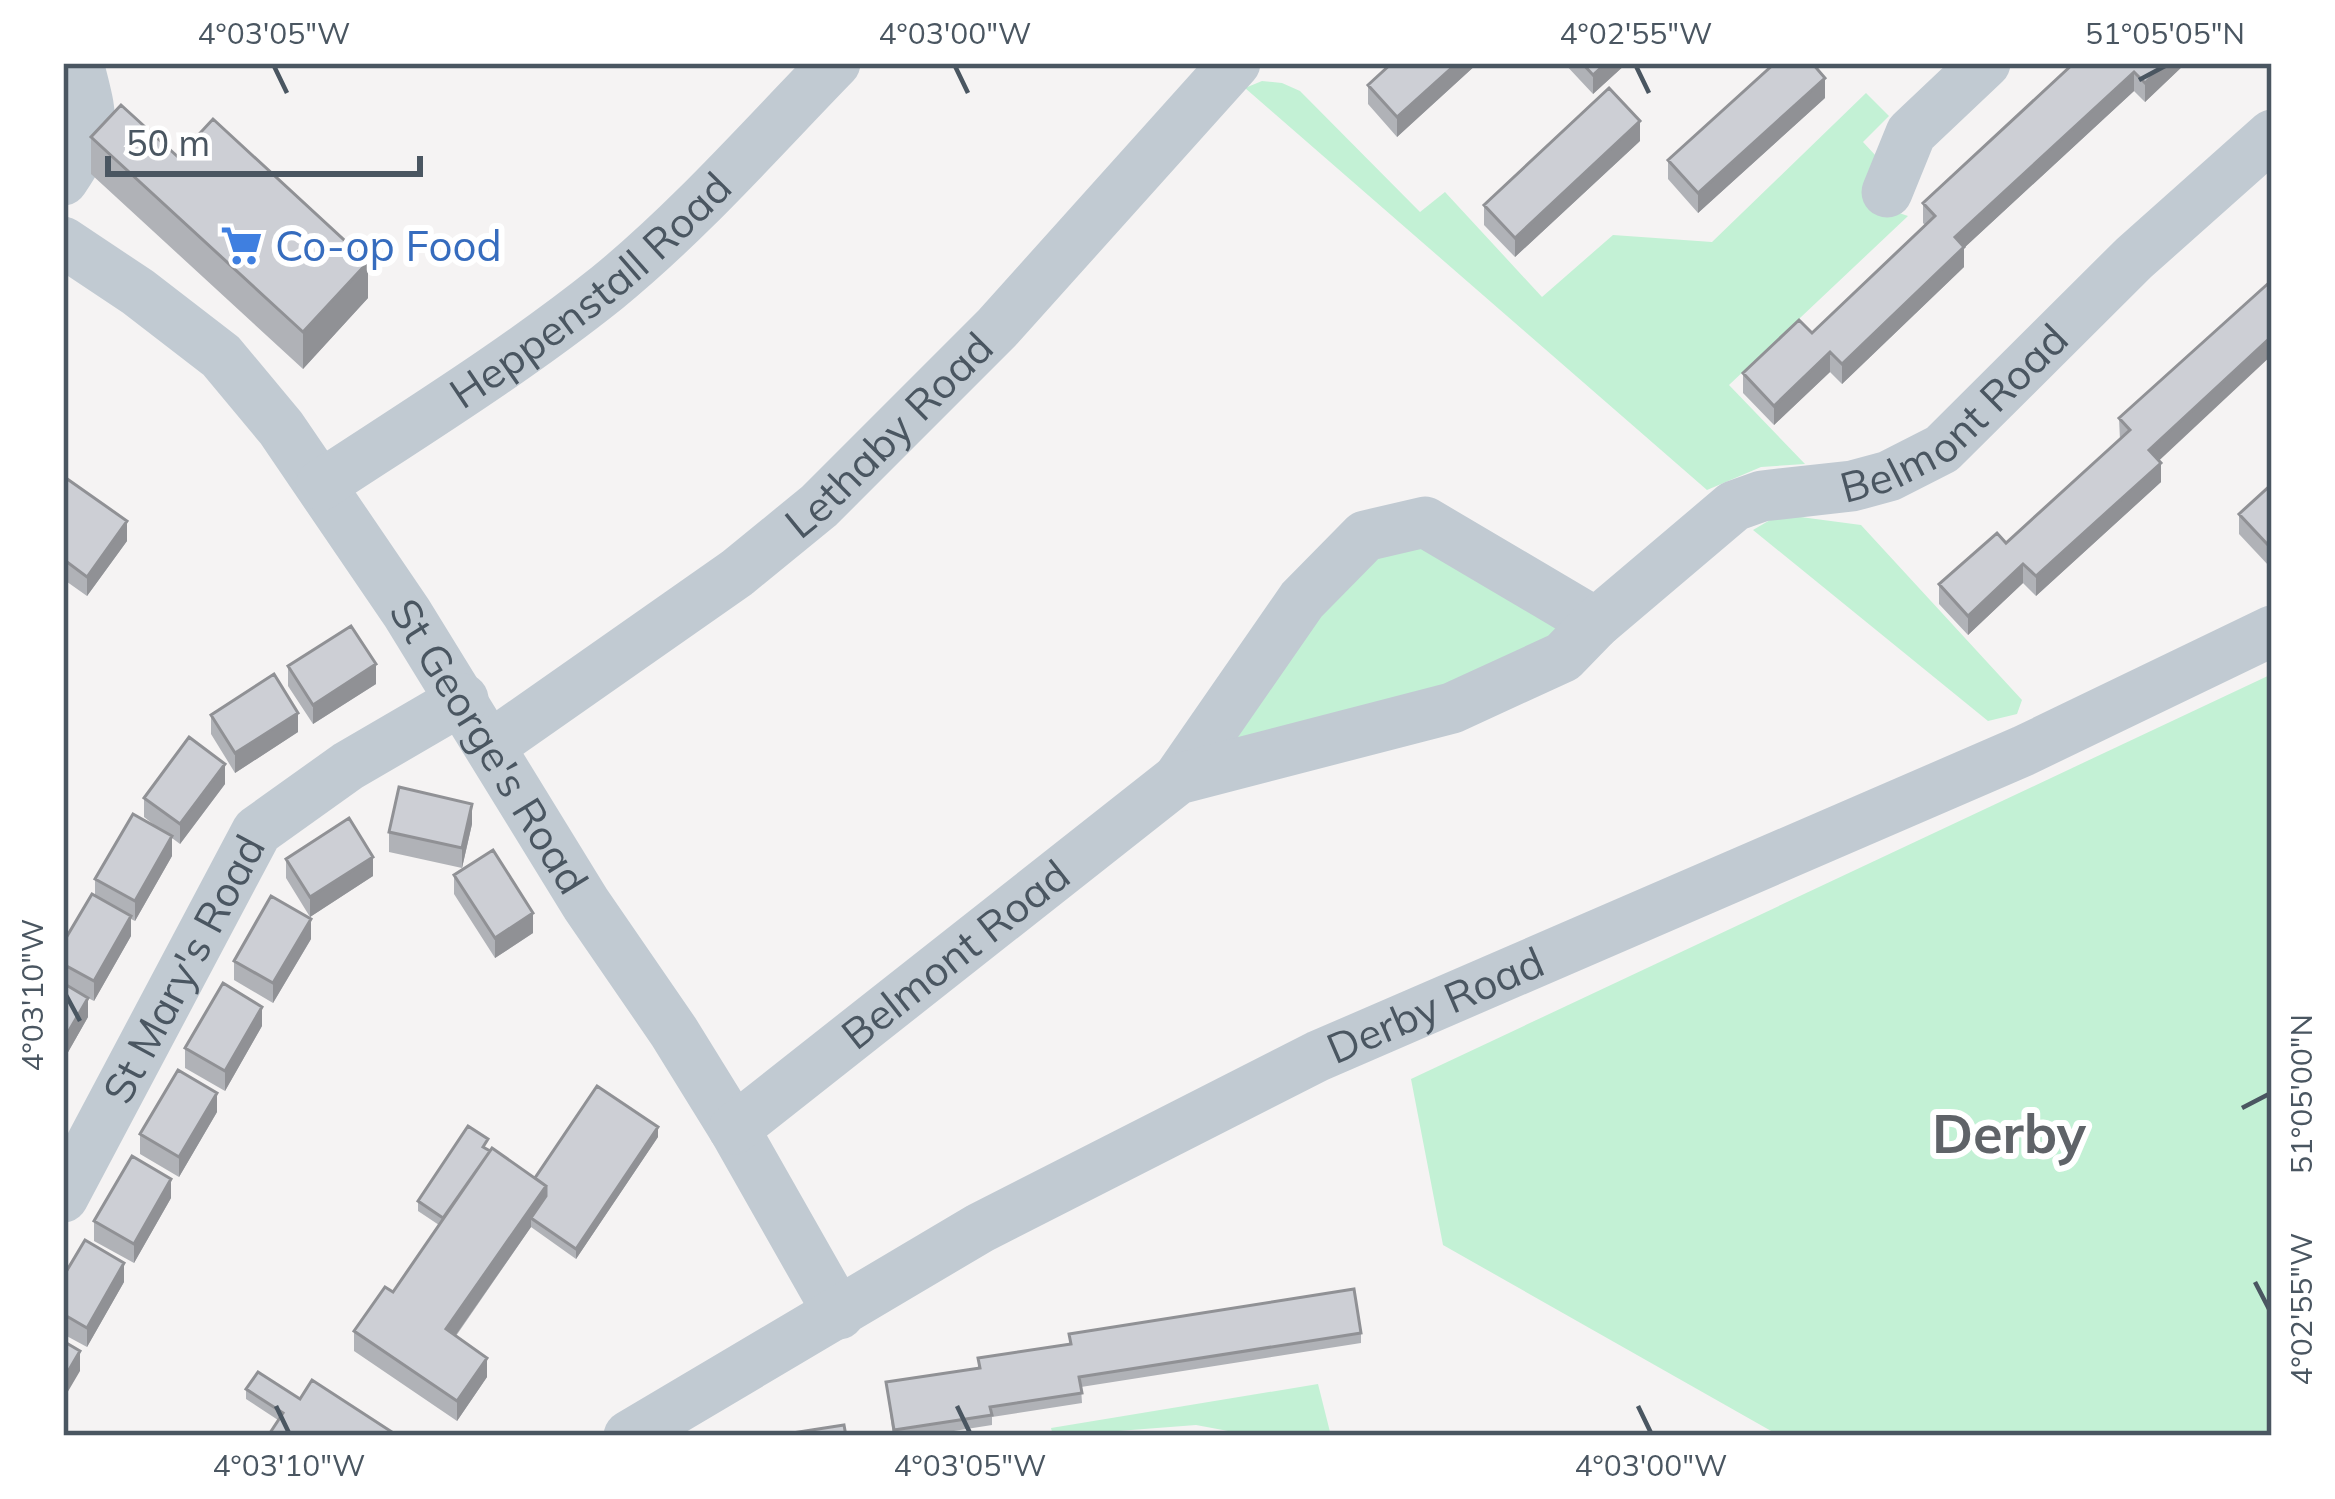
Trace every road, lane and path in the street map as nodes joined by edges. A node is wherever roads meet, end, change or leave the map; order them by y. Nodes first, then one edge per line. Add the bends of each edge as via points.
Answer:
1 (78, 63) edge
2 (835, 63) edge
3 (1235, 63) edge
4 (1985, 63) edge
5 (2272, 135) edge
6 (63, 180) edge
7 (1887, 192) dead end
8 (63, 242) edge
9 (321, 485) junction
10 (1596, 623) junction
11 (2272, 631) edge
12 (463, 699) junction
13 (490, 746) junction
14 (1178, 779) junction
15 (734, 1129) junction
16 (63, 1197) edge
17 (838, 1314) junction
18 (629, 1436) edge

1 - 6 street via 93,121
2 - 9 street, Heppenstall Road via 604,290
3 - 13 street, Lethaby Road via 997,328 819,506
4 - 7 street via 1911,133
5 - 10 street, Belmont Road via 1942,448 1889,476 1734,506
8 - 9 street, St George's Road via 220,356
9 - 12 street, St George's Road
10 - 14 street, Belmont Road via 1563,657 1452,708
10 - 14 street, Belmont Road via 1425,522 1365,536 1302,600
11 - 17 street, Derby Road via 2023,752 1276,1076 980,1228
12 - 13 street, St George's Road
12 - 16 street, St Mary's Road via 257,831
13 - 15 street, St George's Road
14 - 15 street, Belmont Road
15 - 17 street, St George's Road
17 - 18 street, Derby Road

